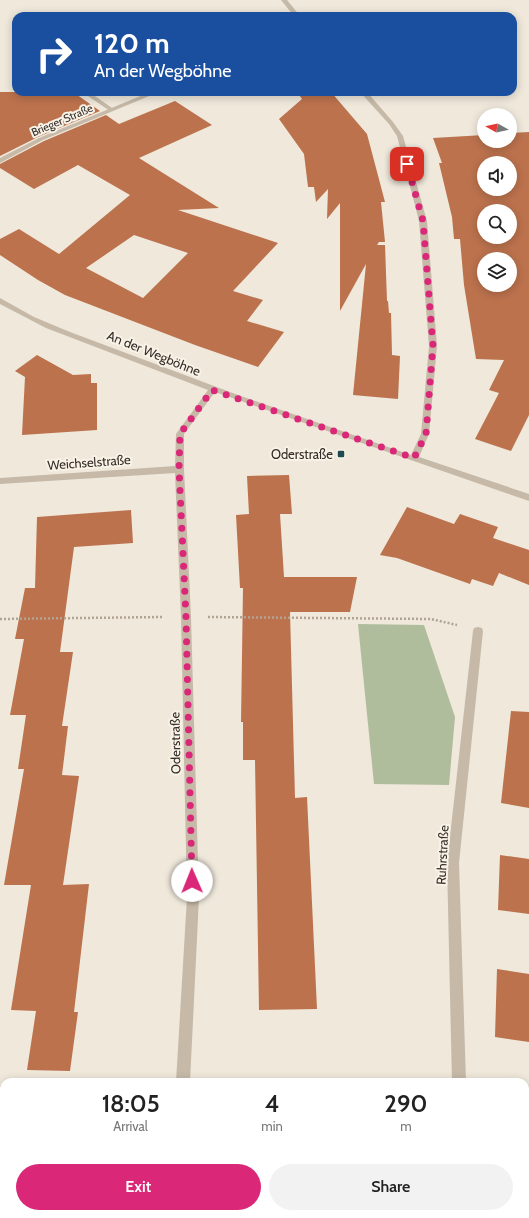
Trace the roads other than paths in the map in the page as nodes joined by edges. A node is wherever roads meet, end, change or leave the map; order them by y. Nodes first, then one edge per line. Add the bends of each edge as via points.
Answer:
1 (285, 0) edge
2 (294, 12) edge
3 (91, 96) edge
4 (146, 96) edge
5 (367, 96) edge
6 (112, 110) junction
7 (0, 161) edge
8 (0, 300) edge
9 (212, 390) junction
10 (414, 458) junction
11 (179, 469) junction
12 (0, 481) edge
13 (529, 498) edge
14 (478, 631) road end
15 (183, 1078) edge
16 (459, 1078) edge

1 - 2 street
3 - 6 street
4 - 6 street, Brieger Straße
5 - 10 street via 400,136 423,221 433,346 426,434
6 - 7 street, Brieger Straße
8 - 9 street, An der Wegböhne via 51,326
9 - 10 street, An der Wegböhne
9 - 11 street, Oderstraße via 180,434
10 - 13 street, An der Wegböhne
11 - 12 street, Weichselstraße
11 - 15 street, Oderstraße via 186,617 193,897
14 - 16 street, Ruhrstraße via 453,863

